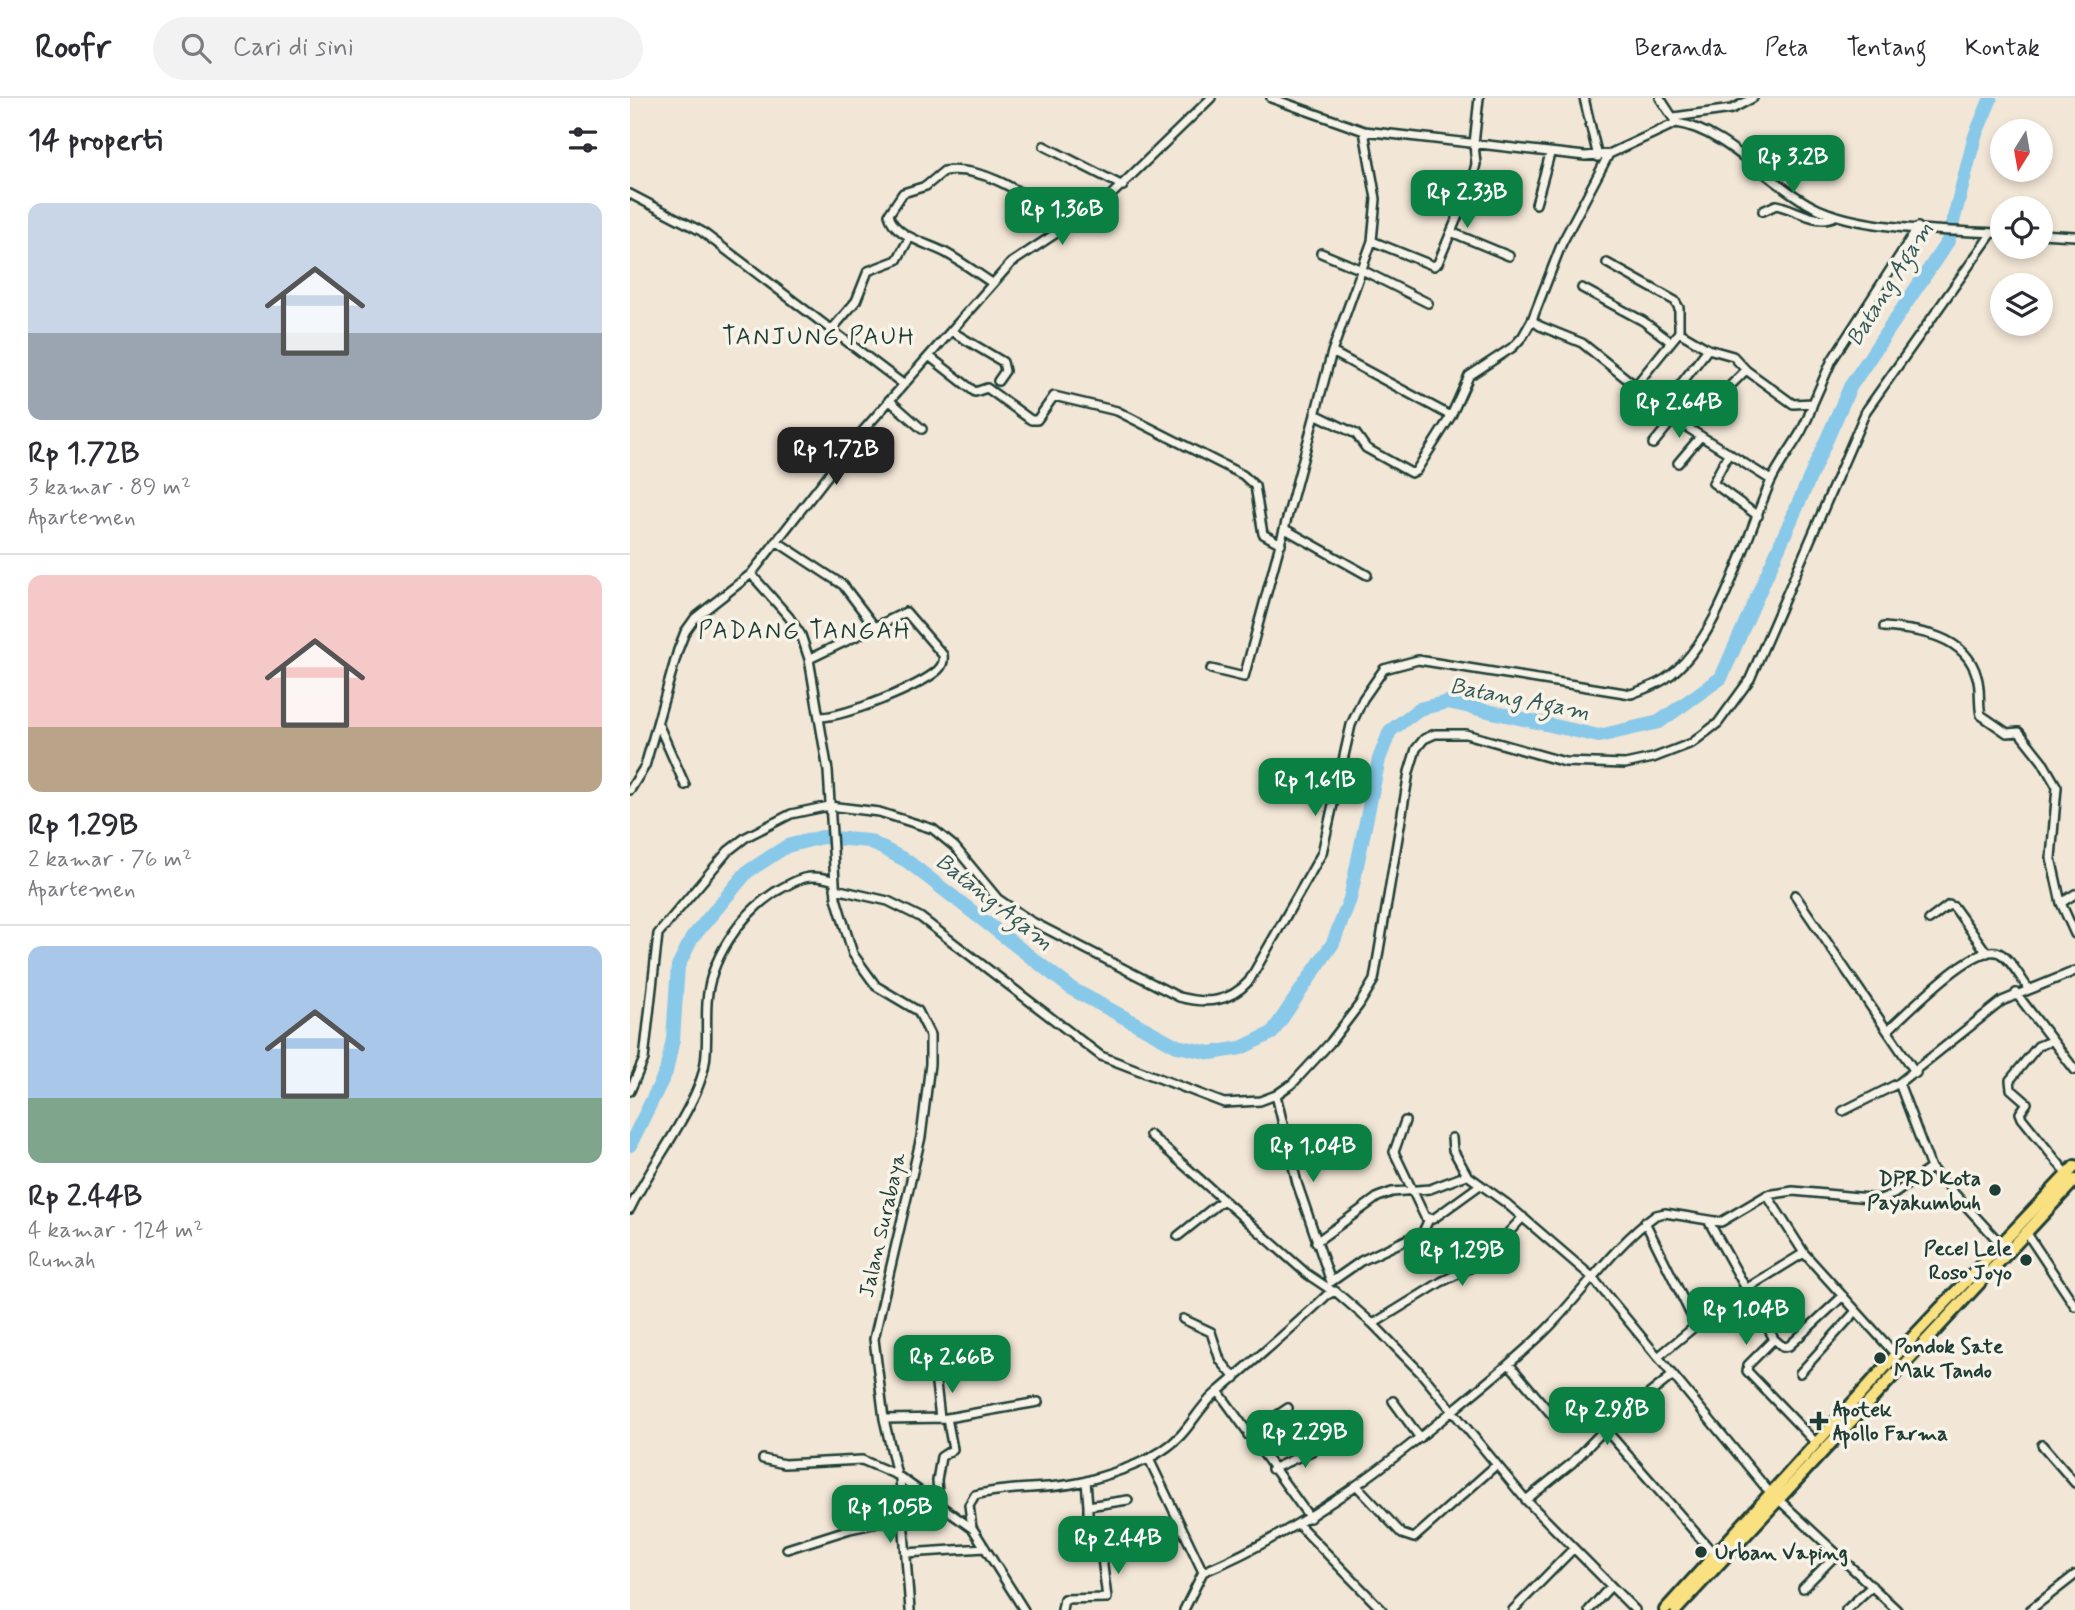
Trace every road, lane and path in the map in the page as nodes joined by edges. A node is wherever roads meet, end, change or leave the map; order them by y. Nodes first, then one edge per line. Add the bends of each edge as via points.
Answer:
1 (1211, 98) edge
2 (1271, 98) edge
3 (1479, 98) edge
4 (1584, 98) edge
5 (1660, 98) edge
6 (1753, 98) edge
7 (1675, 120) junction
8 (1364, 131) junction
9 (1474, 144) junction
10 (1044, 146) dead end
11 (1550, 154) junction
12 (1609, 154) junction
13 (1598, 157) junction
14 (1123, 186) junction
15 (630, 194) edge
16 (1536, 204) dead end
17 (1763, 211) dead end
18 (1835, 216) junction
19 (1071, 224) junction
20 (1922, 227) junction
21 (1451, 232) junction
22 (1990, 233) edge
23 (2053, 235) edge
24 (1990, 236) edge
25 (2075, 236) edge
26 (910, 237) junction
27 (1372, 241) junction
28 (1321, 253) dead end
29 (1509, 256) dead end
30 (1607, 263) dead end
31 (1363, 270) junction
32 (992, 283) junction
33 (1582, 288) dead end
34 (1428, 303) dead end
35 (1532, 320) junction
36 (833, 328) junction
37 (951, 331) junction
38 (1679, 332) junction
39 (1671, 342) junction
40 (1707, 349) junction
41 (1332, 352) junction
42 (929, 356) junction
43 (1746, 370) junction
44 (998, 381) dead end
45 (903, 384) junction
46 (1636, 384) junction
47 (889, 400) junction
48 (1813, 403) junction
49 (1663, 407) junction
50 (1315, 414) junction
51 (1451, 415) junction
52 (1675, 417) junction
53 (1688, 428) junction
54 (922, 429) dead end
55 (1701, 436) junction
56 (1653, 444) dead end
57 (1729, 453) junction
58 (1678, 463) dead end
59 (1771, 480) junction
60 (1758, 516) junction
61 (1284, 529) junction
62 (776, 541) junction
63 (1281, 544) junction
64 (751, 574) junction
65 (1367, 575) dead end
66 (875, 627) junction
67 (1884, 627) dead end
68 (809, 659) junction
69 (1211, 669) dead end
70 (821, 717) junction
71 (659, 726) junction
72 (685, 785) dead end
73 (630, 790) edge
74 (830, 806) junction
75 (835, 885) junction
76 (2075, 894) edge
77 (1795, 895) dead end
78 (2061, 903) junction
79 (1929, 920) dead end
80 (2075, 934) edge
81 (1987, 953) junction
82 (2072, 972) edge
83 (2075, 982) edge
84 (2028, 988) junction
85 (2016, 993) junction
86 (1888, 1030) junction
87 (2051, 1041) junction
88 (2075, 1070) edge
89 (1916, 1073) junction
90 (1899, 1083) junction
91 (630, 1091) edge
92 (1276, 1096) junction
93 (1843, 1111) dead end
94 (1405, 1121) dead end
95 (1150, 1135) dead end
96 (1452, 1138) dead end
97 (1931, 1168) junction
98 (2072, 1174) edge
99 (1467, 1175) junction
100 (1480, 1185) junction
101 (1412, 1193) junction
102 (1767, 1195) junction
103 (1223, 1200) junction
104 (630, 1209) edge
105 (1522, 1217) junction
106 (1429, 1219) junction
107 (1709, 1222) junction
108 (1645, 1223) junction
109 (2025, 1232) junction
110 (1178, 1236) dead end
111 (1317, 1242) junction
112 (2000, 1243) junction
113 (1804, 1253) junction
114 (1592, 1277) junction
115 (1330, 1279) junction
116 (1744, 1290) junction
117 (1329, 1292) junction
118 (1843, 1296) junction
119 (2075, 1306) edge
120 (1856, 1311) junction
121 (1183, 1319) dead end
122 (1373, 1324) junction
123 (1774, 1339) junction
124 (1896, 1355) junction
125 (1658, 1357) junction
126 (1509, 1364) junction
127 (1800, 1373) dead end
128 (935, 1375) dead end
129 (1673, 1375) junction
130 (1235, 1378) junction
131 (1877, 1385) junction
132 (1218, 1391) junction
133 (1393, 1401) dead end
134 (1038, 1402) dead end
135 (1288, 1408) dead end
136 (1853, 1411) junction
137 (1451, 1412) junction
138 (944, 1418) junction
139 (884, 1419) junction
140 (1558, 1421) dead end
141 (1605, 1429) junction
142 (1248, 1435) junction
143 (1420, 1438) junction
144 (1816, 1443) junction
145 (1325, 1445) dead end
146 (2042, 1445) dead end
147 (763, 1459) dead end
148 (1149, 1459) junction
149 (1495, 1466) junction
150 (1272, 1469) junction
151 (899, 1477) junction
152 (1086, 1481) junction
153 (2075, 1483) edge
154 (1357, 1486) junction
155 (1775, 1497) junction
156 (1128, 1500) dead end
157 (1526, 1500) junction
158 (939, 1503) junction
159 (1088, 1506) junction
160 (902, 1518) junction
161 (1310, 1518) junction
162 (1300, 1525) junction
163 (973, 1529) junction
164 (985, 1548) junction
165 (787, 1549) dead end
166 (1573, 1549) junction
167 (906, 1553) junction
168 (1837, 1554) junction
169 (1715, 1555) junction
170 (1203, 1572) junction
171 (2075, 1575) edge
172 (1872, 1586) junction
173 (1611, 1587) junction
174 (1803, 1588) dead end
175 (910, 1610) edge
176 (1024, 1610) edge
177 (1062, 1610) edge
178 (1184, 1610) edge
179 (1382, 1610) edge
180 (1513, 1610) edge
181 (1589, 1610) edge
182 (1634, 1610) edge
183 (1665, 1610) edge
184 (1676, 1610) edge
185 (1846, 1610) edge
186 (1897, 1610) edge
187 (2030, 1610) edge

1 - 14 street
2 - 8 street
3 - 9 street
4 - 13 street
5 - 7 street
6 - 7 street via 1732,109
7 - 12 street
7 - 18 street via 1709,135 1812,206
8 - 9 street
8 - 27 street via 1376,199
9 - 11 street
9 - 21 street via 1476,163 1470,187
10 - 14 street
11 - 13 street
11 - 16 street
12 - 13 street
12 - 35 street via 1562,243
14 - 19 street
15 - 36 street via 701,231
17 - 18 street via 1776,205 1816,218
18 - 20 street
19 - 26 street via 980,173 955,170 940,173 930,184 899,198 889,219
19 - 32 street via 1011,263
20 - 22 street
20 - 48 street via 1832,360
21 - 27 street via 1434,266
21 - 29 street
23 - 25 street
24 - 92 street via 1866,411 1750,679 1718,723 1692,743 1625,764 1565,762 1457,733 1424,739 1409,772 1374,980 1330,1043
26 - 32 street
26 - 36 street via 897,260 868,271 856,301
27 - 31 street
28 - 31 street
30 - 38 street via 1675,301
31 - 34 street
31 - 41 street
32 - 37 street
33 - 39 street
35 - 46 street via 1582,343
35 - 51 street via 1513,347 1469,376
36 - 45 street
37 - 42 street
37 - 44 street via 1003,362 1005,371
38 - 39 street
38 - 40 street
39 - 46 street
40 - 43 street via 1733,356
40 - 49 street
41 - 50 street
41 - 51 street
42 - 45 street
42 - 63 street via 975,392 987,388 1031,420 1037,420 1054,396 1111,409 1243,475 1255,486 1262,534
43 - 48 street via 1793,404
43 - 53 street
45 - 47 street
46 - 49 street
47 - 54 street
47 - 62 street
48 - 59 street via 1806,428
49 - 52 street
50 - 51 street via 1356,434 1366,447 1411,473
50 - 61 street
52 - 53 street
52 - 56 street
53 - 55 street
55 - 57 street
55 - 58 street
57 - 59 street
57 - 60 street via 1713,483
59 - 60 street
60 - 74 street via 1700,640 1678,669 1655,685 1631,694 1614,694 1418,660 1384,669 1351,724 1316,866 1249,981 1238,993 1219,1001 1179,997 1029,920 998,899 955,847 933,830 880,812
61 - 63 street
61 - 65 street
62 - 64 street
62 - 66 street via 843,585
63 - 69 street via 1244,678
64 - 68 street, Jalan Surabaya via 789,617
64 - 71 street via 695,618 685,632
66 - 68 street
66 - 70 street via 909,614 943,655 941,667 850,713
67 - 78 street via 1931,633 1967,656 1978,680 1981,715 2007,733 2019,732 2042,761 2057,787 2051,858
68 - 70 street, Jalan Surabaya
70 - 74 street, Jalan Surabaya
71 - 72 street
71 - 73 street via 645,766
74 - 75 street, Jalan Surabaya
74 - 91 street via 791,814 746,837 728,851 658,934 644,1059
75 - 92 street via 920,916 1112,1062 1224,1102 1241,1104
75 - 104 street via 816,875 800,877 765,899 734,932 709,988 708,1055 700,1083
75 - 139 street, Jalan Surabaya via 853,954 863,971 876,986 918,1012 930,1035 921,1137 874,1339
76 - 78 street
77 - 86 street
78 - 80 street
79 - 81 street via 1949,905 1954,907
81 - 84 street via 2004,956
81 - 86 street via 1955,969
82 - 83 street
82 - 84 street
84 - 85 street
85 - 87 street
85 - 89 street
86 - 89 street
87 - 88 street
87 - 98 street via 2038,1046 2011,1080 2011,1089 2027,1103 2022,1118
89 - 90 street
90 - 93 street
90 - 97 street
92 - 111 street
94 - 101 street via 1394,1152
95 - 103 street
96 - 99 street via 1453,1150
97 - 102 street via 1880,1199 1804,1191
97 - 112 street
98 - 109 highway
98 - 112 highway
99 - 100 street
99 - 101 street
100 - 105 street
100 - 106 street
101 - 106 street
101 - 111 street via 1378,1197
102 - 107 street via 1721,1222
102 - 113 street
103 - 110 street
103 - 117 street
105 - 114 street
105 - 122 street via 1480,1263
106 - 115 street via 1423,1231
107 - 108 street via 1665,1213
107 - 116 street
108 - 114 street
108 - 125 street via 1695,1323
109 - 119 street
109 - 131 highway
111 - 115 street
112 - 124 highway
113 - 116 street
113 - 118 street
114 - 125 street
114 - 126 street
115 - 117 street
116 - 123 street
117 - 122 street via 1341,1293
117 - 130 street
118 - 120 street
118 - 123 street via 1789,1346
120 - 124 street
120 - 127 street
121 - 130 street via 1211,1332 1220,1360
122 - 137 street
123 - 144 street via 1747,1370
124 - 131 highway
125 - 129 street
126 - 137 street
126 - 140 street
128 - 138 street
129 - 141 street
129 - 155 street
130 - 132 street
131 - 136 highway
132 - 142 street
132 - 148 street via 1180,1436
133 - 143 street
134 - 138 street
135 - 142 street
136 - 144 highway
136 - 155 highway
137 - 143 street
137 - 149 street
138 - 139 street
138 - 158 street via 953,1449 940,1457
139 - 151 street, Jalan Surabaya
141 - 157 street via 1573,1463
141 - 169 street
142 - 150 street
143 - 154 street
144 - 155 highway
145 - 150 street
146 - 153 street
147 - 151 street via 784,1464 862,1460
148 - 152 street
148 - 170 street
149 - 154 street via 1414,1538 1402,1534
149 - 157 street
150 - 161 street
151 - 158 street
151 - 160 street, Jalan Surabaya
152 - 159 street
152 - 163 street via 975,1495 969,1506
154 - 161 street
155 - 168 street
155 - 169 highway
155 - 184 highway
156 - 159 street
157 - 166 street
158 - 163 street
159 - 177 street via 1087,1532 1101,1550 1107,1598 1064,1599
160 - 165 street
160 - 167 street, Jalan Surabaya
161 - 162 street
162 - 170 street
162 - 179 street
163 - 164 street
164 - 167 street
164 - 176 street
166 - 173 street
166 - 180 street
167 - 175 street, Jalan Surabaya
168 - 172 street
168 - 174 street
169 - 183 highway
170 - 178 street
171 - 187 street
172 - 185 street
172 - 186 street
173 - 181 street
173 - 182 street

